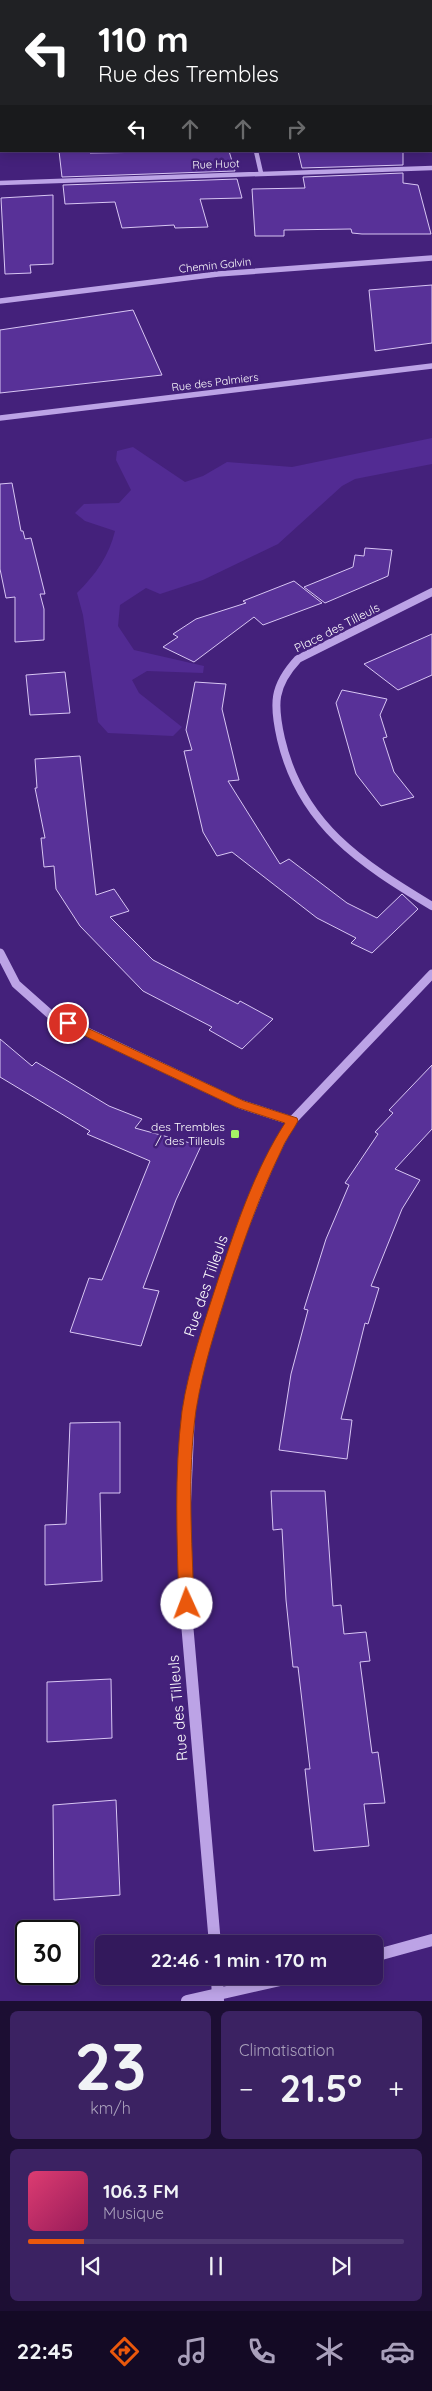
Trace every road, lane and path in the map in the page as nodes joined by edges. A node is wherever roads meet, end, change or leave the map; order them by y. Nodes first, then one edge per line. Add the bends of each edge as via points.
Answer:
1 (256, 152) edge
2 (432, 168) edge
3 (261, 173) junction
4 (0, 183) edge
5 (432, 258) edge
6 (0, 301) edge
7 (432, 366) edge
8 (0, 418) edge
9 (432, 592) edge
10 (432, 906) edge
11 (0, 953) edge
12 (432, 974) edge
13 (292, 1121) junction
14 (215, 1935) edge
15 (432, 1940) edge
16 (383, 1954) edge
17 (217, 1985) edge
18 (265, 1985) edge
19 (218, 1998) edge
20 (187, 2001) edge

1 - 3 street
2 - 3 street, Rue Huot
3 - 4 street, Rue Huot
5 - 6 street, Chemin Galvin via 218,274
7 - 8 street, Rue des Palmiers
9 - 10 street, Place des Tilleuls via 298,659 286,672 274,698 290,777 309,807 337,840 376,873
11 - 13 street via 16,984 51,1015 240,1104
12 - 13 street, Rue des Tilleuls
13 - 14 street, Rue des Tilleuls via 276,1147 235,1249 200,1354 189,1412 184,1525 187,1624
15 - 16 street
17 - 19 street
18 - 19 street
19 - 20 street

